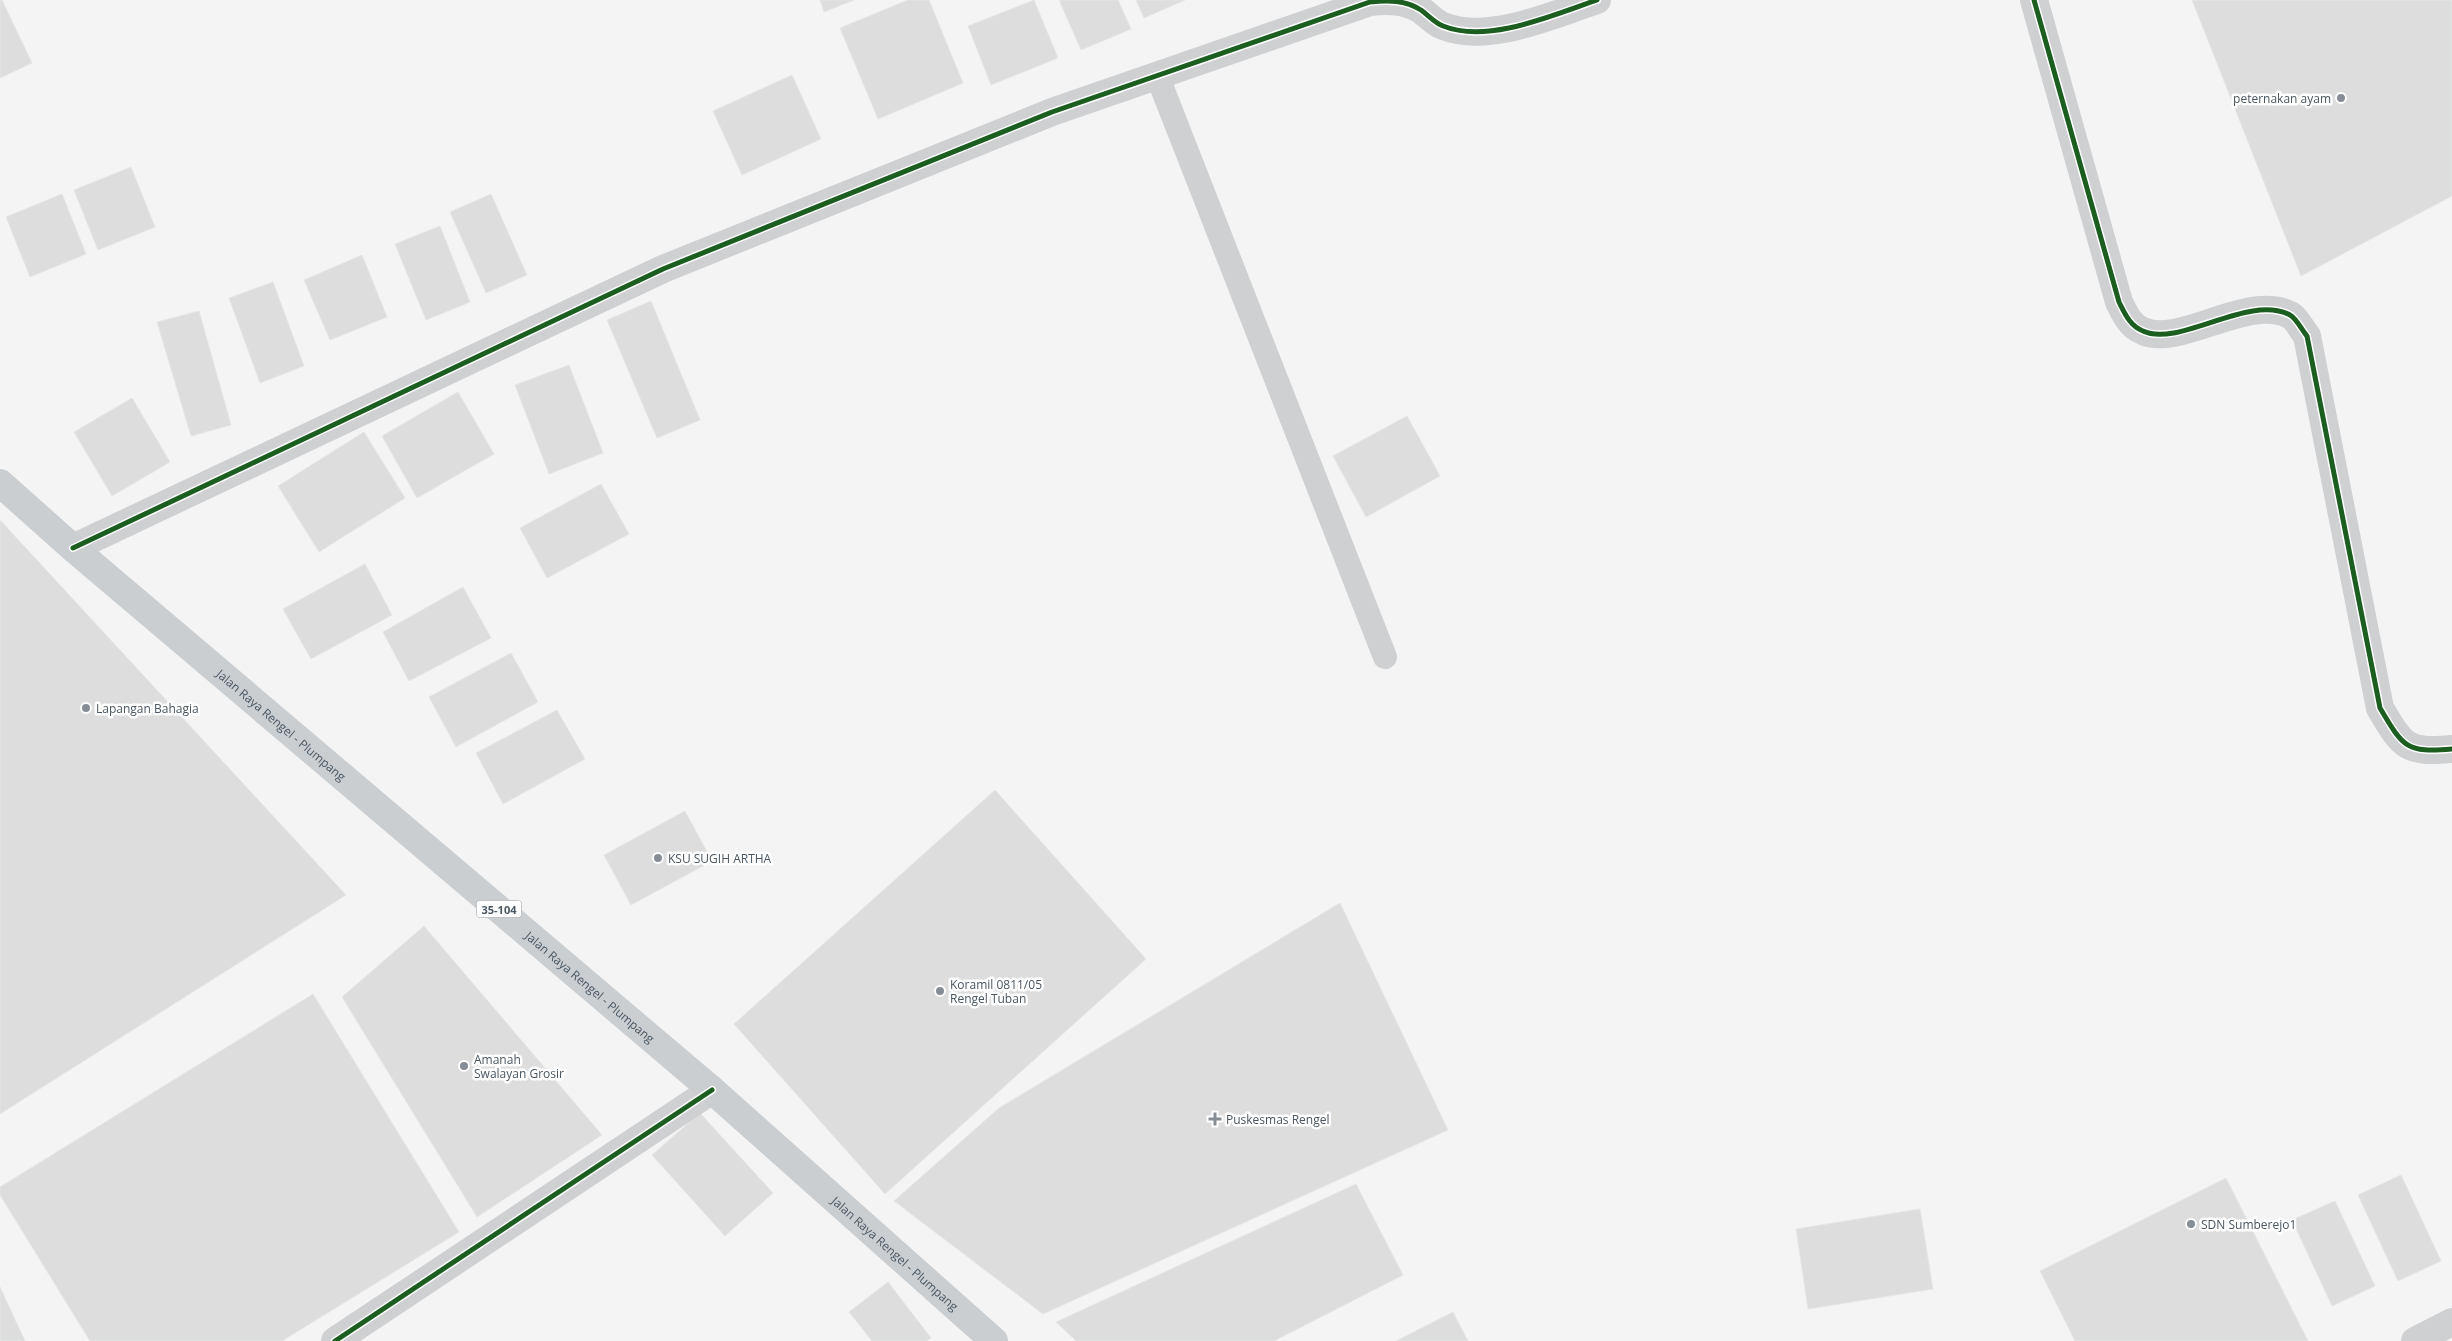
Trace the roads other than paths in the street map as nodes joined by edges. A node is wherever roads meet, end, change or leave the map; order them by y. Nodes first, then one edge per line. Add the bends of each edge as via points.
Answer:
1 (1597, 0) edge
2 (2034, 0) edge
3 (1157, 75) junction
4 (4, 492) edge
5 (74, 548) junction
6 (1385, 657) dead end
7 (2452, 748) edge
8 (712, 1090) junction
9 (2452, 1322) edge
10 (335, 1341) edge
11 (994, 1341) edge
12 (2415, 1341) edge

1 - 3 street via 1538,20 1486,32 1442,25 1405,2 1370,2
2 - 7 street via 2119,302 2128,320 2143,331 2162,335 2267,309 2290,315 2307,336 2380,708 2405,744 2423,751
3 - 5 street via 1052,112 663,269
3 - 6 lane
4 - 5 main road, Jalan Raya Rengel - Plumpang / 35-104
5 - 8 main road, Jalan Raya Rengel - Plumpang / 35-104
8 - 10 street
8 - 11 main road, Jalan Raya Rengel - Plumpang / 35-104
9 - 12 street

